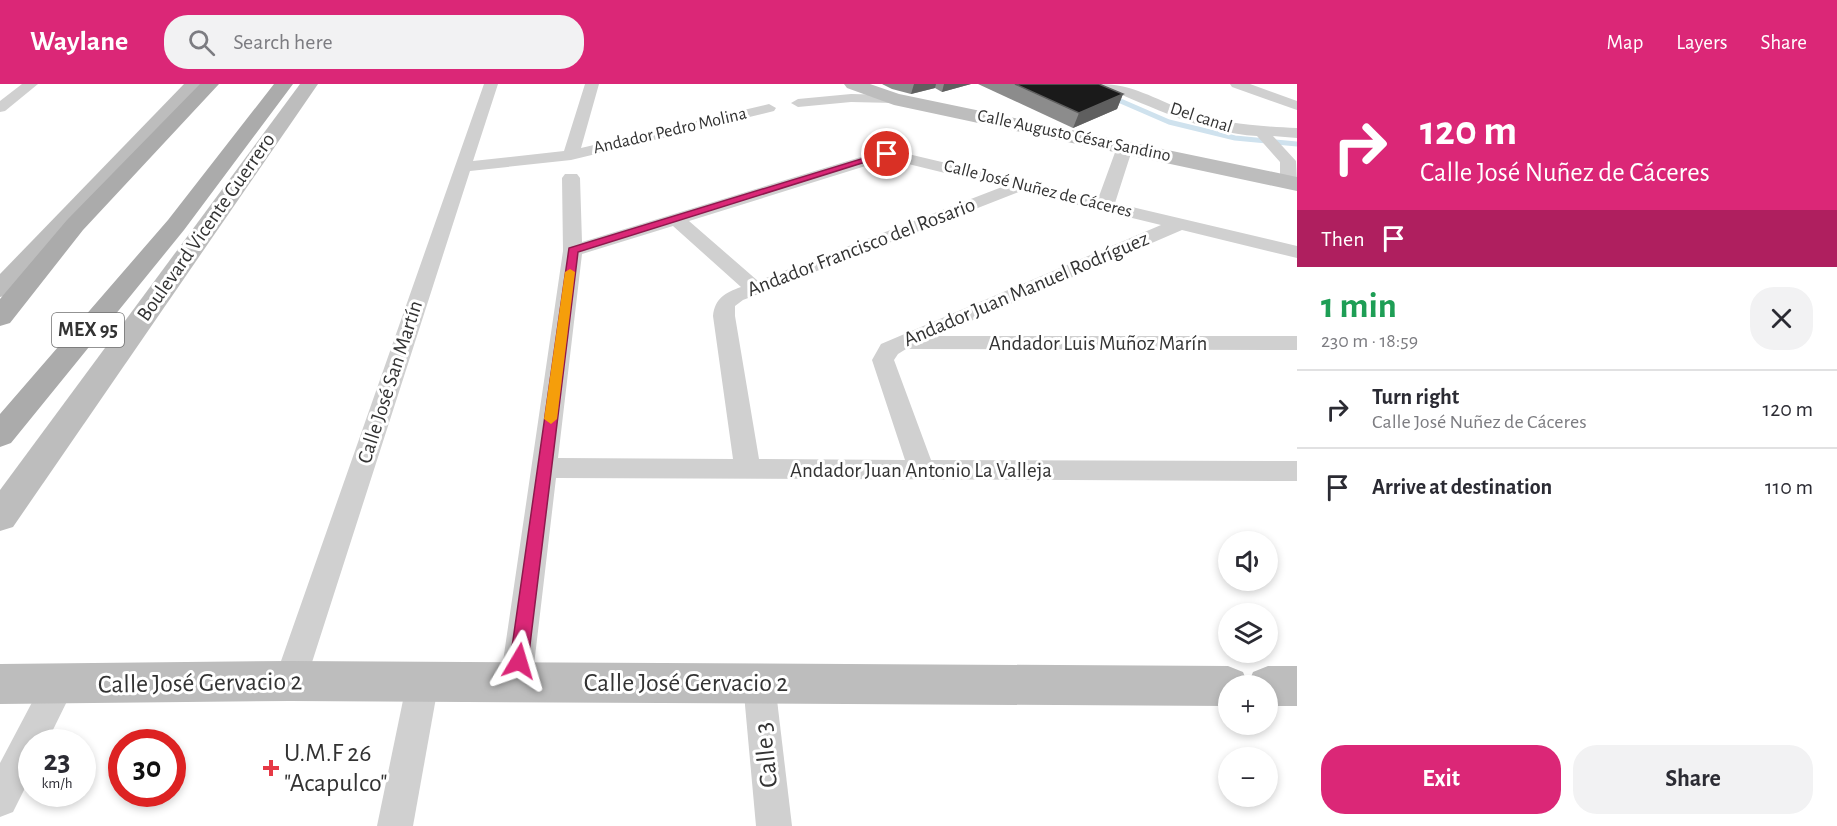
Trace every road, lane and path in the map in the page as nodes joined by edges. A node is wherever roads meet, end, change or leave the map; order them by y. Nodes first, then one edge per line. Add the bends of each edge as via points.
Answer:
1 (31, 84) edge
2 (194, 84) edge
3 (210, 84) edge
4 (284, 84) edge
5 (309, 84) edge
6 (491, 84) edge
7 (592, 84) edge
8 (822, 84) edge
9 (1108, 84) edge
10 (1237, 84) edge
11 (852, 91) edge
12 (1297, 93) edge
13 (1280, 100) junction
14 (1297, 106) edge
15 (0, 108) edge
16 (1297, 133) edge
17 (1125, 147) junction
18 (1282, 158) edge
19 (571, 166) junction
20 (462, 167) junction
21 (1022, 185) junction
22 (1105, 206) junction
23 (676, 219) junction
24 (1182, 223) junction
25 (573, 251) junction
26 (1297, 252) edge
27 (0, 289) edge
28 (755, 289) junction
29 (0, 317) edge
30 (900, 343) junction
31 (1297, 343) edge
32 (0, 435) edge
33 (544, 468) junction
34 (921, 469) junction
35 (748, 470) junction
36 (1297, 471) edge
37 (0, 518) edge
38 (290, 681) junction
39 (423, 681) junction
40 (516, 682) junction
41 (759, 683) junction
42 (0, 684) edge
43 (59, 685) junction
44 (1218, 686) edge
45 (1278, 686) edge
46 (1297, 686) edge
47 (0, 799) edge
48 (395, 826) edge
49 (774, 826) edge

1 - 15 street
2 - 27 street
3 - 29 main road via 75,225
4 - 32 main road, MEX 95 via 176,225
5 - 37 street, Boulevard Vicente Guerrero
6 - 20 street, Calle José San Martín
7 - 19 street
8 - 11 street
9 - 18 street, Del canal via 1179,113 1239,130
10 - 13 street
11 - 17 street, Calle Augusto César Sandino
11 - 19 street, Andador Pedro Molina via 774,99 768,103 769,108
12 - 13 street
13 - 14 street
16 - 18 street, Del canal
17 - 18 street, Calle Augusto César Sandino
17 - 22 street
19 - 20 street, Andador Pedro Molina
19 - 25 street
20 - 38 street, Calle José San Martín
21 - 22 street, Calle José Nuñez de Cáceres
21 - 23 street, Calle José Nuñez de Cáceres via 887,154
21 - 28 street, Andador Francisco del Rosario
22 - 24 street, Calle José Nuñez de Cáceres
23 - 25 street, Calle José Nuñez de Cáceres
23 - 28 street
24 - 26 street, Calle José Nuñez de Cáceres
24 - 30 street, Andador Juan Manuel Rodríguez
25 - 33 street
28 - 35 street, Andador Francisco del Rosario via 725,304 724,316
30 - 31 street, Andador Luis Muñoz Marín
30 - 34 street, Andador Juan Manuel Rodríguez via 889,349 883,360
33 - 35 street, Andador Juan Antonio La Valleja
33 - 40 street
34 - 35 street, Andador Juan Antonio La Valleja
34 - 36 street, Andador Juan Antonio La Valleja
38 - 39 street, Calle José Gervacio 2
38 - 43 street, Calle José Gervacio 2
39 - 40 street, Calle José Gervacio 2
39 - 48 street
40 - 41 street, Calle José Gervacio 2
41 - 44 street, Calle José Gervacio 2
41 - 49 street, Calle 3
42 - 43 street, Calle José Gervacio 2
43 - 47 street
45 - 46 street

